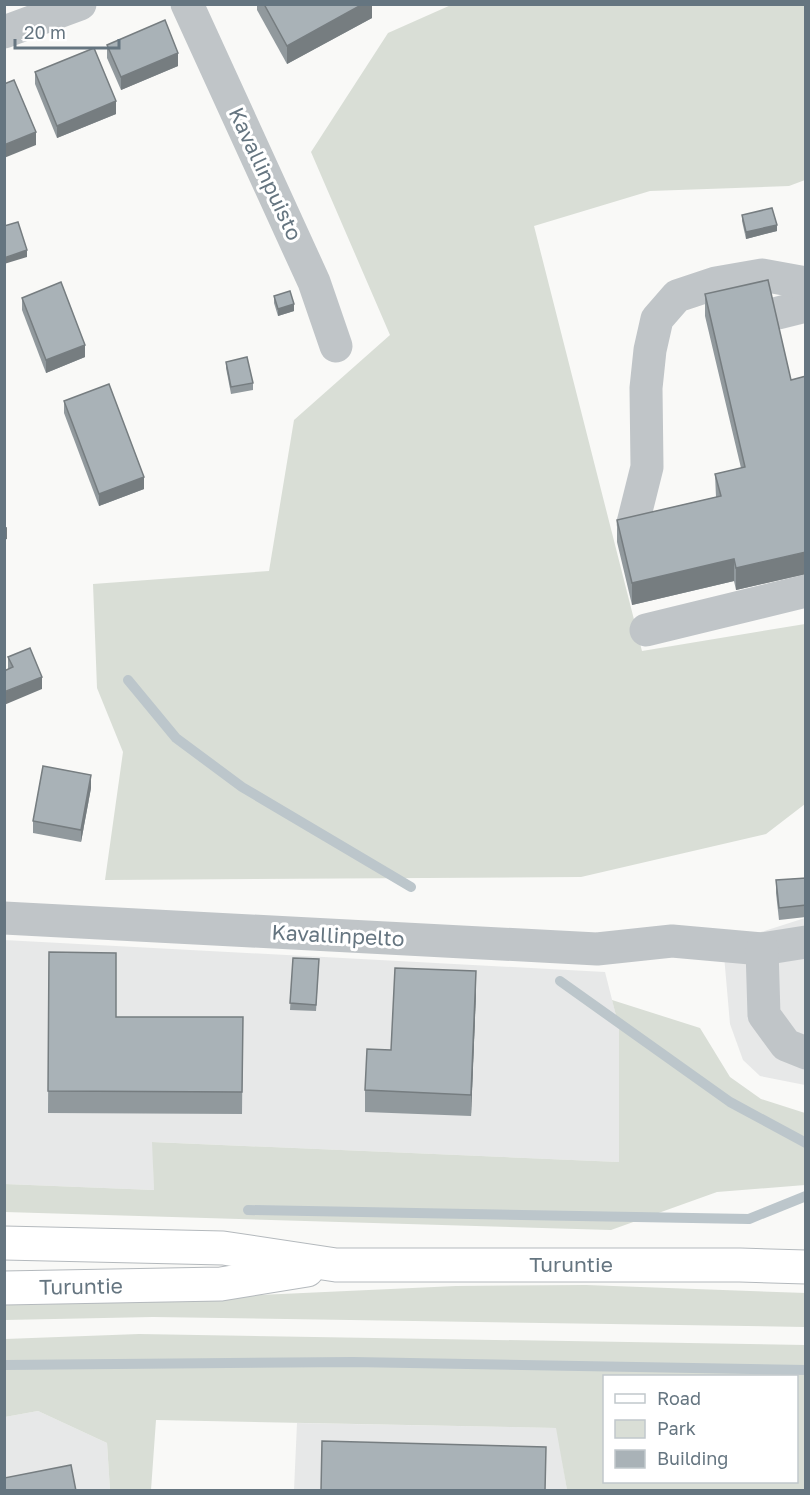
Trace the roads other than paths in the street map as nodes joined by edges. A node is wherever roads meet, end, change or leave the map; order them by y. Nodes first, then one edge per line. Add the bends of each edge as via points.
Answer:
1 (80, 4) edge
2 (188, 4) edge
3 (4, 32) edge
4 (806, 284) edge
5 (336, 346) dead end
6 (633, 523) edge
7 (806, 591) edge
8 (646, 630) dead end
9 (4, 918) edge
10 (806, 942) edge
11 (762, 949) junction
12 (806, 1053) edge
13 (4, 1243) edge
14 (336, 1265) junction
15 (806, 1267) edge
16 (4, 1288) edge

1 - 3 street
2 - 5 street, Kavallinpuisto via 314,282
4 - 6 street via 762,275 716,283 676,296 657,319 646,388 647,467
7 - 8 street
9 - 11 street, Kavallinpelto via 597,949 672,941
10 - 11 street, Kavallinpelto
11 - 12 street via 764,1015 786,1045
13 - 14 main road, Turuntie via 223,1248
14 - 15 main road, Turuntie
14 - 16 main road, Turuntie via 221,1284

